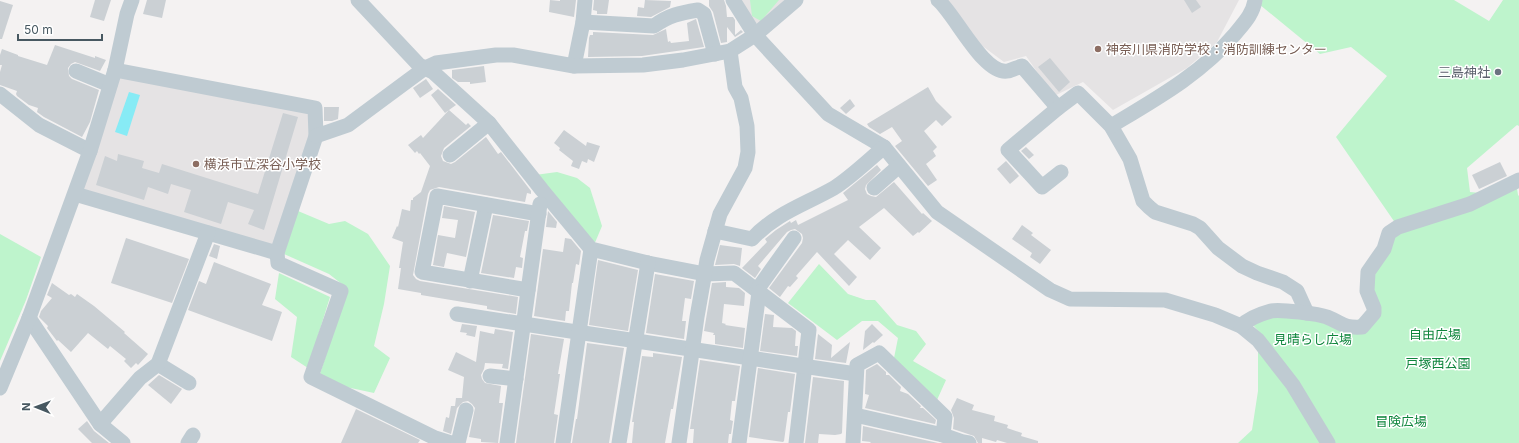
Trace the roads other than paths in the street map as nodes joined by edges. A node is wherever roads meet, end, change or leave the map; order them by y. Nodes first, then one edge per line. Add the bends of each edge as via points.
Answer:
1 (132, 0) edge
2 (358, 0) edge
3 (585, 0) edge
4 (733, 0) edge
5 (796, 0) edge
6 (938, 0) edge
7 (1255, 0) edge
8 (583, 22) junction
9 (755, 35) junction
10 (730, 51) junction
11 (715, 54) junction
12 (574, 66) junction
13 (425, 68) junction
14 (115, 70) junction
15 (76, 71) dead end
16 (110, 85) junction
17 (0, 94) edge
18 (1058, 108) junction
19 (489, 123) junction
20 (1111, 126) junction
21 (316, 136) junction
22 (884, 148) junction
23 (90, 151) junction
24 (450, 155) dead end
25 (899, 166) junction
26 (1061, 172) dead end
27 (1519, 180) edge
28 (874, 188) dead end
29 (542, 190) junction
30 (74, 194) junction
31 (486, 205) junction
32 (539, 214) junction
33 (715, 231) junction
34 (208, 233) junction
35 (794, 238) dead end
36 (591, 249) junction
37 (277, 254) junction
38 (648, 263) junction
39 (705, 274) junction
40 (470, 280) junction
41 (528, 290) junction
42 (758, 291) junction
43 (1307, 313) junction
44 (457, 314) dead end
45 (29, 318) junction
46 (523, 324) junction
47 (1241, 326) junction
48 (579, 332) junction
49 (636, 341) junction
50 (693, 349) junction
51 (750, 358) junction
52 (158, 364) junction
53 (805, 366) junction
54 (856, 374) junction
55 (490, 376) dead end
56 (516, 379) junction
57 (189, 383) dead end
58 (0, 388) edge
59 (466, 410) dead end
60 (854, 415) junction
61 (100, 424) junction
62 (943, 435) junction
63 (123, 443) edge
64 (451, 443) edge
65 (458, 443) edge
66 (507, 443) edge
67 (563, 443) edge
68 (620, 443) edge
69 (679, 443) edge
70 (739, 443) edge
71 (796, 443) edge
72 (853, 443) edge
73 (965, 443) edge
74 (1328, 443) edge

1 - 14 street
2 - 13 street via 419,65
3 - 8 street
4 - 9 street
5 - 9 street
6 - 18 street via 985,61 997,70 1007,72 1022,66
7 - 20 street via 1248,18 1218,53 1165,94
8 - 11 street via 654,26 664,18 698,10 704,14
8 - 12 street
9 - 10 street
9 - 22 street via 828,114
10 - 11 street
10 - 33 street via 734,87 741,98 746,126 748,152 745,168 720,214
11 - 12 street via 643,65
12 - 13 street via 513,55 496,55 436,63
13 - 19 street via 433,72
13 - 21 street via 348,125
14 - 16 street
14 - 21 street via 315,108
15 - 16 street
16 - 23 street
17 - 23 street via 39,125
18 - 20 street via 1078,93
18 - 26 street via 1008,150 1042,187
19 - 24 street
19 - 29 street
20 - 43 street via 1130,159 1143,201 1149,207 1155,212 1193,224 1242,266 1283,282 1297,291
21 - 37 street
22 - 25 street
22 - 33 street via 835,187 780,215 762,227 752,239
23 - 30 street
25 - 28 street
25 - 47 street via 937,212 1050,290 1070,299 1166,300
27 - 43 street via 1470,204 1398,227 1389,233 1384,249 1368,272 1367,290 1374,314 1362,328 1349,328 1326,317
29 - 32 street
29 - 36 street
30 - 34 street
30 - 45 street
31 - 32 street
31 - 40 street
31 - 40 street via 437,196 422,272
32 - 41 street
33 - 39 street
34 - 37 street
34 - 52 street
35 - 42 street
36 - 38 street
36 - 48 street
37 - 64 street via 278,263 341,291 311,377 435,438
38 - 39 street
38 - 49 street
39 - 42 street via 734,273
39 - 50 street
40 - 41 street
41 - 46 street
42 - 51 street
42 - 53 street via 810,330
43 - 47 street via 1273,310 1248,320
44 - 46 street
45 - 58 street
45 - 61 street
46 - 48 street
46 - 56 street
47 - 74 street via 1258,340 1294,386
48 - 49 street
48 - 67 street
49 - 50 street
49 - 68 street
50 - 51 street
50 - 69 street
51 - 53 street
51 - 70 street
52 - 57 street
52 - 61 street via 140,378
53 - 54 street
53 - 71 street
54 - 60 street
54 - 62 street via 857,365 879,353 945,417
55 - 56 street
56 - 66 street
59 - 65 street
60 - 62 street
60 - 72 street
61 - 63 street
62 - 73 street

